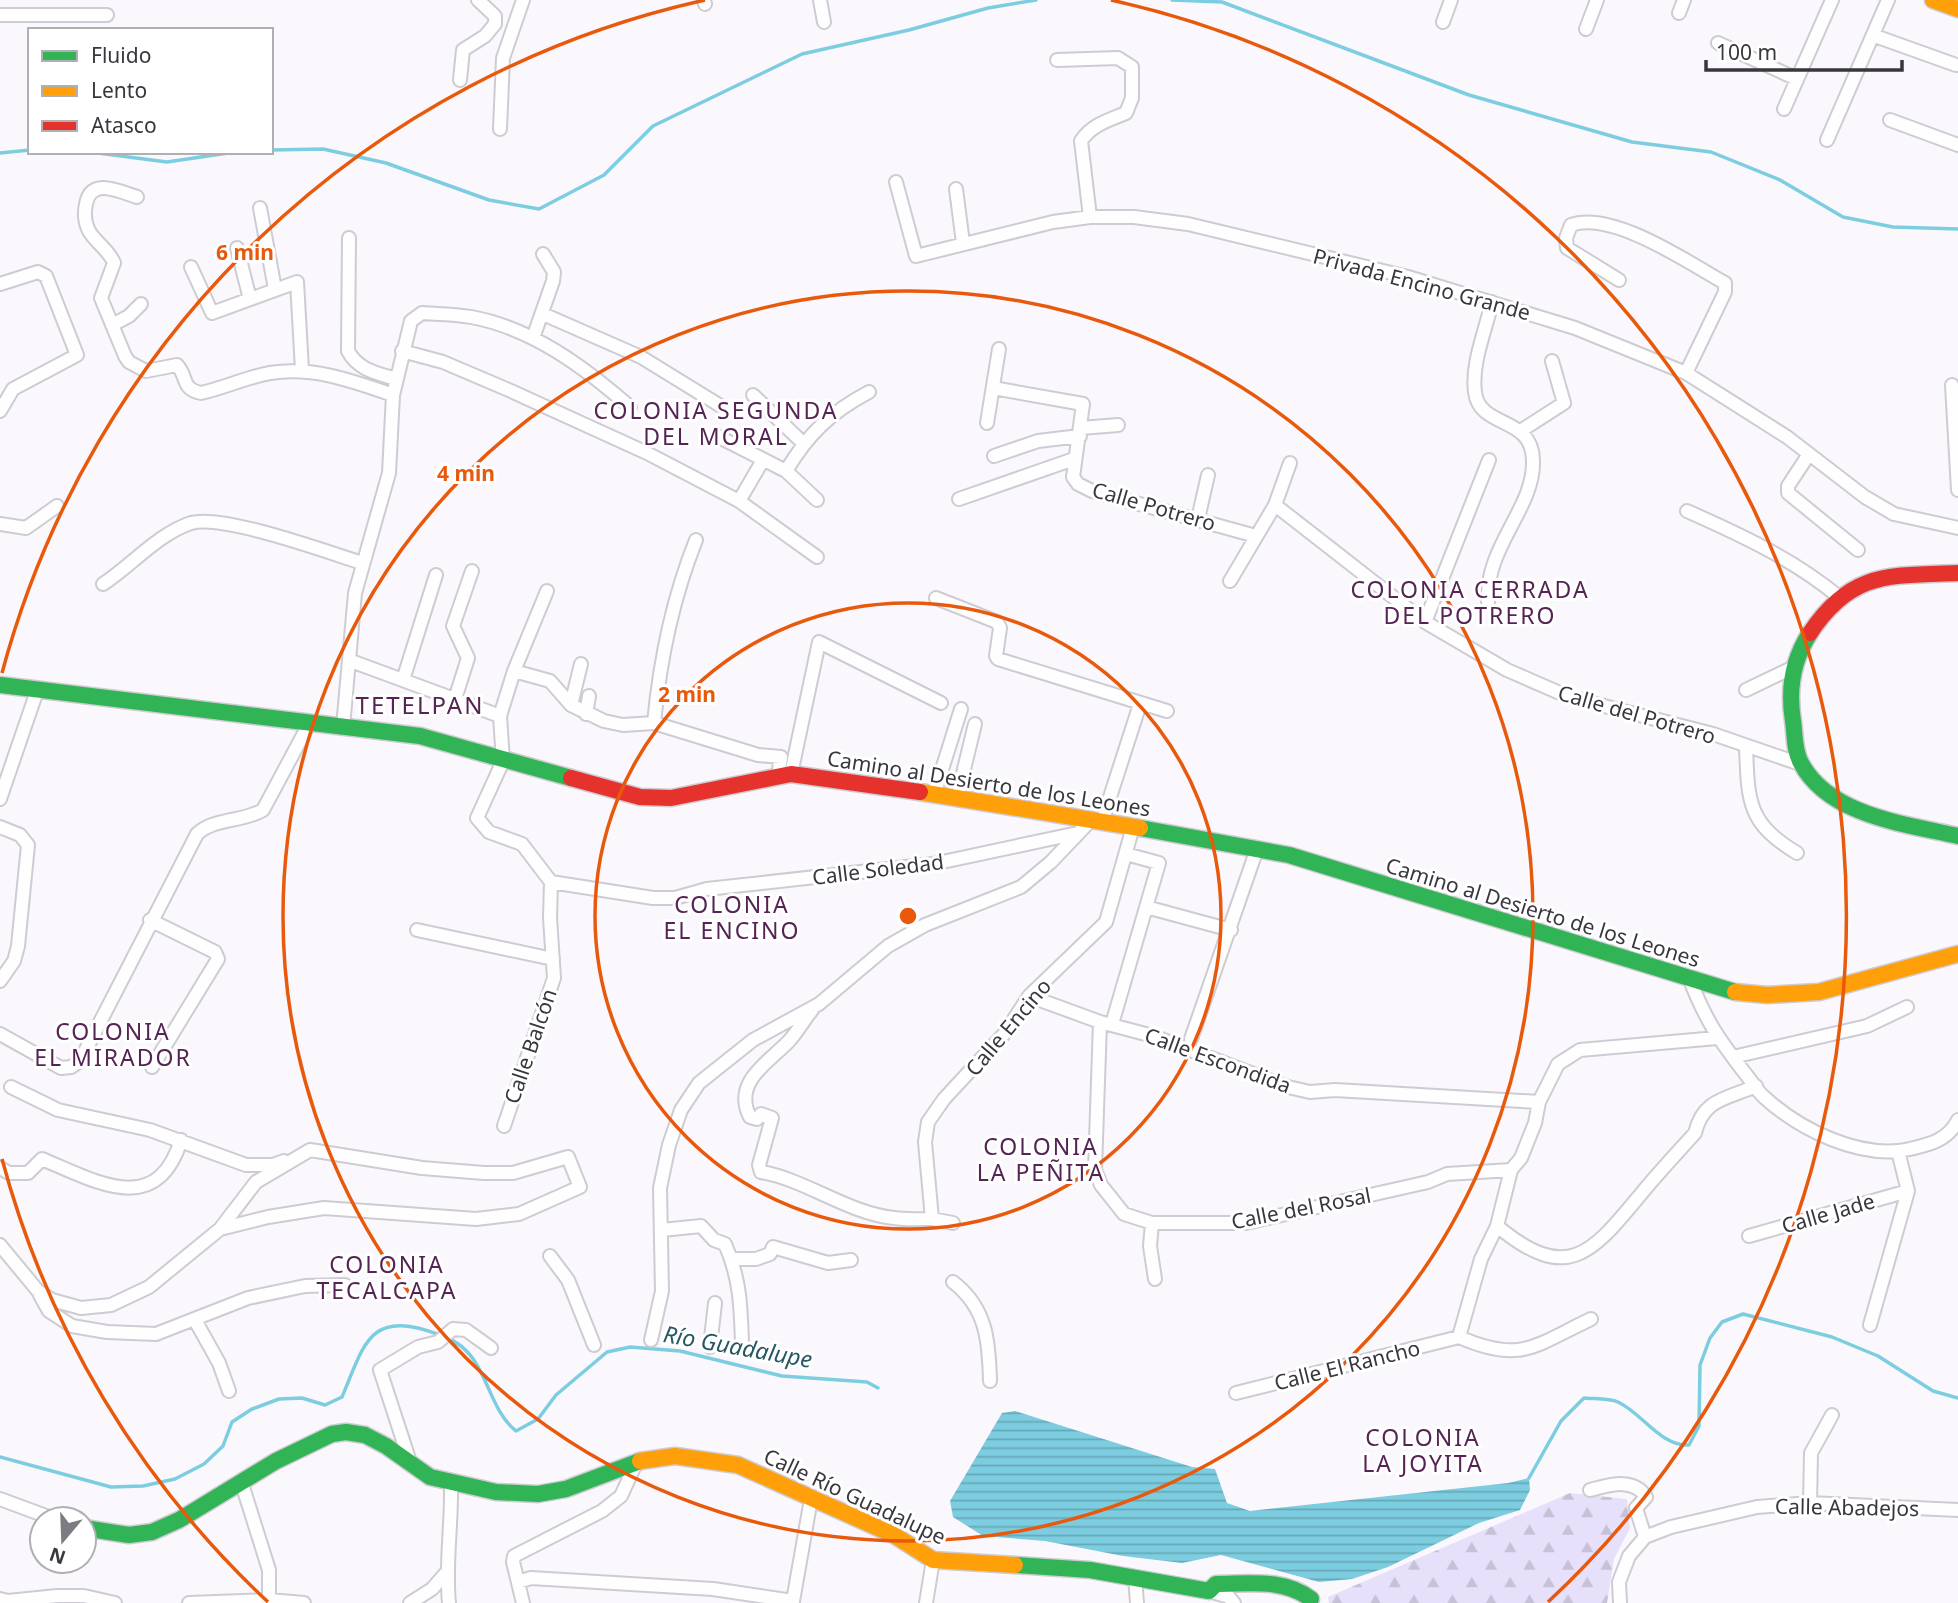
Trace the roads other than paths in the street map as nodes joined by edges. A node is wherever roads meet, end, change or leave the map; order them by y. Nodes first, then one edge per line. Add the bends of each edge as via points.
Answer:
1 (478, 0) edge
2 (523, 0) edge
3 (820, 0) edge
4 (1451, 0) edge
5 (1597, 0) edge
6 (1684, 0) edge
7 (1832, 0) edge
8 (1888, 0) edge
9 (1933, 0) edge
10 (1958, 9) edge
11 (1679, 13) dead end
12 (0, 15) edge
13 (107, 15) dead end
14 (824, 22) dead end
15 (1443, 22) dead end
16 (1586, 29) dead end
17 (1875, 36) junction
18 (1718, 43) dead end
19 (1057, 61) dead end
20 (1956, 65) dead end
21 (1797, 79) junction
22 (460, 80) dead end
23 (1784, 108) dead end
24 (1890, 120) dead end
25 (500, 129) dead end
26 (1827, 141) dead end
27 (1958, 145) edge
28 (896, 182) dead end
29 (956, 189) dead end
30 (138, 197) dead end
31 (260, 208) dead end
32 (1090, 217) junction
33 (349, 238) dead end
34 (963, 243) junction
35 (237, 248) dead end
36 (543, 254) dead end
37 (191, 267) dead end
38 (1619, 280) dead end
39 (0, 284) edge
40 (275, 289) junction
41 (250, 299) junction
42 (1492, 302) junction
43 (141, 304) dead end
44 (543, 314) junction
45 (112, 325) junction
46 (533, 338) junction
47 (999, 349) dead end
48 (402, 351) junction
49 (1552, 361) dead end
50 (302, 370) junction
51 (1686, 373) junction
52 (396, 379) junction
53 (1952, 385) dead end
54 (993, 388) junction
55 (869, 392) dead end
56 (753, 395) dead end
57 (393, 396) junction
58 (719, 405) dead end
59 (631, 407) dead end
60 (0, 411) edge
61 (987, 423) dead end
62 (1118, 425) dead end
63 (1522, 430) junction
64 (1081, 432) junction
65 (717, 436) dead end
66 (803, 443) junction
67 (1809, 454) junction
68 (994, 456) dead end
69 (1074, 459) junction
70 (764, 460) junction
71 (1489, 460) dead end
72 (1290, 463) dead end
73 (786, 471) junction
74 (1208, 474) dead end
75 (1958, 490) edge
76 (959, 499) dead end
77 (817, 500) dead end
78 (739, 501) junction
79 (1275, 505) junction
80 (57, 506) dead end
81 (1687, 511) dead end
82 (1198, 519) junction
83 (0, 524) edge
84 (1958, 528) edge
85 (1256, 536) junction
86 (696, 540) dead end
87 (1858, 550) dead end
88 (817, 556) dead end
89 (362, 563) junction
90 (472, 571) dead end
91 (1958, 573) edge
92 (436, 575) dead end
93 (1230, 580) dead end
94 (103, 584) dead end
95 (547, 591) dead end
96 (1839, 597) junction
97 (936, 598) dead end
98 (1488, 602) dead end
99 (1425, 622) junction
100 (351, 661) junction
101 (581, 664) dead end
102 (1794, 667) junction
103 (514, 671) junction
104 (403, 680) junction
105 (550, 681) junction
106 (576, 682) junction
107 (0, 685) edge
108 (1746, 690) dead end
109 (37, 691) junction
110 (589, 696) dead end
111 (455, 699) junction
112 (941, 703) dead end
113 (1140, 704) junction
114 (571, 705) junction
115 (961, 709) dead end
116 (1167, 711) dead end
117 (586, 714) junction
118 (500, 716) junction
119 (654, 723) junction
120 (309, 724) junction
121 (975, 724) dead end
122 (343, 727) junction
123 (1746, 746) junction
124 (503, 761) junction
125 (1800, 764) junction
126 (784, 775) junction
127 (934, 795) junction
128 (957, 798) junction
129 (0, 799) edge
130 (1096, 821) junction
131 (0, 827) edge
132 (1133, 827) junction
133 (1078, 833) junction
134 (1958, 836) edge
135 (1257, 849) junction
136 (1797, 853) dead end
137 (1126, 854) junction
138 (551, 882) junction
139 (1146, 907) junction
140 (150, 920) junction
141 (417, 930) dead end
142 (1231, 930) junction
143 (1958, 954) edge
144 (553, 959) junction
145 (0, 981) edge
146 (1690, 981) junction
147 (1029, 996) junction
148 (814, 1007) junction
149 (1907, 1007) dead end
150 (1106, 1023) junction
151 (0, 1034) edge
152 (1717, 1038) junction
153 (1191, 1039) dead end
154 (1733, 1057) junction
155 (152, 1067) dead end
156 (1756, 1086) junction
157 (11, 1087) dead end
158 (1539, 1102) junction
159 (1958, 1121) edge
160 (505, 1126) dead end
161 (181, 1140) junction
162 (315, 1150) junction
163 (1898, 1151) junction
164 (0, 1168) edge
165 (1511, 1170) junction
166 (1908, 1191) junction
167 (932, 1219) junction
168 (953, 1223) dead end
169 (1152, 1223) junction
170 (1497, 1226) junction
171 (220, 1229) junction
172 (662, 1230) junction
173 (1749, 1236) dead end
174 (0, 1245) edge
175 (550, 1256) dead end
176 (732, 1259) junction
177 (851, 1260) dead end
178 (1155, 1279) dead end
179 (953, 1282) dead end
180 (345, 1285) dead end
181 (38, 1291) junction
182 (715, 1303) dead end
183 (1591, 1319) dead end
184 (195, 1320) junction
185 (1870, 1325) dead end
186 (1458, 1337) junction
187 (651, 1340) dead end
188 (742, 1344) dead end
189 (594, 1345) dead end
190 (710, 1347) dead end
191 (491, 1348) dead end
192 (990, 1381) dead end
193 (229, 1391) dead end
194 (1236, 1393) dead end
195 (1832, 1415) dead end
196 (637, 1461) junction
197 (411, 1465) junction
198 (242, 1484) junction
199 (451, 1484) junction
200 (1590, 1490) dead end
201 (0, 1499) edge
202 (811, 1499) junction
203 (1811, 1503) junction
204 (28, 1509) edge
205 (1958, 1510) edge
206 (98, 1530) edge
207 (1645, 1537) junction
208 (933, 1560) junction
209 (446, 1573) junction
210 (1135, 1577) junction
211 (517, 1581) junction
212 (1209, 1591) junction
213 (0, 1599) edge
214 (1311, 1599) dead end
215 (269, 1600) junction
216 (284, 1602) edge
217 (114, 1603) edge
218 (189, 1603) edge
219 (304, 1603) edge
220 (410, 1603) edge
221 (449, 1603) edge
222 (523, 1603) edge
223 (753, 1603) edge
224 (926, 1603) edge
225 (1137, 1603) edge
226 (1234, 1603) edge
227 (1619, 1603) edge

1 - 22 street via 495,16 495,24 463,50
2 - 25 street via 503,58
3 - 14 street
4 - 15 street
5 - 16 street
6 - 11 street
7 - 21 street
8 - 17 street
9 - 10 main road
12 - 13 street
17 - 20 street
17 - 26 street
18 - 21 street
19 - 32 street via 1118,58 1132,67 1132,98 1126,113 1097,125 1081,141
21 - 23 street
24 - 27 street
28 - 34 street, Privada Encino Grande via 916,256
29 - 34 street
30 - 45 street via 101,187 86,200 89,230 114,263 101,292
31 - 40 street
32 - 34 street, Privada Encino Grande
32 - 42 street, Privada Encino Grande via 1188,224
33 - 52 street via 348,351 363,368
35 - 41 street
36 - 44 street via 554,272
37 - 41 street via 211,313
38 - 51 street via 1567,248 1571,225 1583,221 1650,241 1725,283 1725,292
39 - 60 street via 38,272 46,276 77,355 13,389
40 - 41 street
40 - 50 street via 295,281 298,284
42 - 51 street, Privada Encino Grande via 1576,328
42 - 63 street via 1474,378 1475,394 1478,405 1492,416
43 - 45 street
44 - 46 street
44 - 58 street via 641,357
45 - 50 street via 129,362 146,371 177,365 191,391 201,393 268,374
46 - 48 street via 470,317 422,313 411,321
46 - 59 street via 596,377
47 - 54 street
48 - 52 street
48 - 78 street via 511,390
49 - 63 street via 1564,402
50 - 57 street
51 - 67 street, Privada Encino Grande
52 - 57 street
53 - 75 street
54 - 61 street
54 - 64 street via 1082,403
55 - 66 street via 824,420
56 - 66 street
57 - 89 street via 389,473
62 - 64 street
63 - 98 street via 1532,447 1534,464 1493,559
64 - 68 street
64 - 69 street
65 - 70 street
66 - 73 street
67 - 84 street, Privada Encino Grande via 1894,514
67 - 87 street via 1788,493
69 - 76 street
69 - 82 street, Calle Potrero via 1073,477 1092,491
70 - 73 street
70 - 78 street
71 - 99 street
72 - 79 street
73 - 77 street
74 - 82 street
78 - 88 street
79 - 85 street
79 - 99 street, Calle del Potrero
80 - 83 street via 26,528
81 - 96 street via 1798,565
82 - 85 street, Calle Potrero
85 - 93 street
86 - 119 street via 672,604
89 - 94 street via 265,533 192,523 164,537
89 - 100 street via 355,593
90 - 111 street via 453,626 468,658
91 - 96 main road via 1891,577 1857,585
92 - 104 street
95 - 103 street
96 - 102 main road via 1812,625
97 - 113 street via 997,622 998,659
99 - 123 street, Calle del Potrero via 1507,670 1569,697
100 - 104 street
100 - 122 street
101 - 106 street
102 - 108 street
102 - 125 main road via 1789,705
103 - 105 street
103 - 118 street
104 - 111 street
105 - 106 street
105 - 114 street
106 - 114 street
107 - 109 main road, Camino al Desierto de los Leones
109 - 120 main road, Camino al Desierto de los Leones
109 - 129 street
110 - 117 street
111 - 118 street
112 - 126 street via 819,642
113 - 116 street
113 - 130 street
114 - 117 street
115 - 127 street
117 - 119 street via 623,724
118 - 124 street
119 - 126 street via 758,755 781,757
120 - 122 main road, Camino al Desierto de los Leones
120 - 140 street via 263,810 201,830
121 - 128 street
122 - 124 main road, Camino al Desierto de los Leones via 420,736
123 - 125 street, Calle del Potrero
123 - 136 street via 1748,792 1755,814 1771,837
124 - 126 main road, Camino al Desierto de los Leones via 639,797 671,798
124 - 138 street via 477,818 489,832 522,844
125 - 134 main road via 1850,806
126 - 127 main road, Camino al Desierto de los Leones via 863,782
127 - 128 main road, Camino al Desierto de los Leones
128 - 130 main road, Camino al Desierto de los Leones
130 - 132 main road, Camino al Desierto de los Leones
130 - 133 street
131 - 145 street via 20,835 28,845 18,946
132 - 135 main road, Camino al Desierto de los Leones
132 - 137 street, Calle Encino
133 - 138 street, Calle Soledad via 933,864 706,890 675,898
133 - 148 street via 1021,887 925,925 888,946
135 - 142 street
135 - 146 main road, Camino al Desierto de los Leones via 1315,863
137 - 139 street, Calle del Rosal via 1159,863
137 - 147 street, Calle Encino via 1106,922
138 - 144 street, Calle Balcón
139 - 142 street
139 - 150 street, Calle del Rosal
140 - 151 street via 80,1061 61,1068
140 - 155 street via 215,952 218,959
141 - 144 street
142 - 153 street
143 - 146 main road, Camino al Desierto de los Leones via 1819,992 1744,993
144 - 160 street, Calle Balcón via 554,978 546,1006
146 - 152 street
147 - 150 street, Calle Escondida
147 - 167 street, Calle Encino via 1005,1033 928,1122 925,1142
148 - 167 street via 789,1041 760,1065 747,1086 750,1117 772,1118 761,1172 892,1219
148 - 172 street via 752,1040 699,1083 681,1110 669,1145 660,1188
149 - 154 street via 1867,1026
150 - 158 street, Calle Escondida via 1153,1035 1310,1092
150 - 169 street, Calle del Rosal via 1095,1170 1124,1214
152 - 154 street
152 - 158 street via 1580,1050 1558,1064
154 - 156 street
156 - 163 street via 1763,1097 1823,1137
156 - 170 street via 1708,1106 1699,1116 1695,1133 1615,1228 1573,1258 1554,1258 1514,1240
157 - 161 street via 58,1110
158 - 165 street via 1526,1146
159 - 163 street via 1951,1134 1932,1144
161 - 162 street via 246,1165 273,1165
161 - 164 street via 169,1168 148,1186 125,1187 91,1179 42,1160 28,1173
162 - 171 street via 256,1182
162 - 171 street via 484,1173 513,1173 568,1157 580,1187 519,1214 476,1219 324,1208
163 - 166 street
165 - 169 street, Calle del Rosal via 1447,1174 1246,1223
165 - 170 street
166 - 173 street, Calle Jade
166 - 185 street
167 - 168 street
169 - 178 street
170 - 186 street via 1481,1259
171 - 181 street via 149,1287 111,1306 81,1308
172 - 176 street via 701,1226 725,1244
172 - 187 street via 662,1292
174 - 181 street
175 - 189 street via 568,1280
176 - 177 street via 756,1259 770,1254 773,1247 828,1263
176 - 188 street via 741,1298
179 - 192 street via 982,1315 989,1343
180 - 184 street via 305,1286 248,1298
181 - 184 street via 49,1311 72,1326 156,1334
182 - 190 street
183 - 186 street via 1526,1350 1504,1352
184 - 193 street
186 - 194 street, Calle El Rancho
191 - 197 street via 466,1330 451,1331 380,1370
195 - 203 street via 1811,1453
196 - 199 main road, Calle Río Guadalupe via 566,1489 538,1494
196 - 202 main road, Calle Río Guadalupe via 675,1457 738,1465
196 - 211 street via 621,1496 519,1552 513,1562
197 - 198 main road, Calle Río Guadalupe via 365,1436 339,1433 276,1461
197 - 199 main road, Calle Río Guadalupe
198 - 206 main road, Calle Río Guadalupe via 152,1532 129,1535
198 - 215 street via 269,1570
199 - 209 street
200 - 207 street via 1626,1483 1641,1489 1646,1497 1636,1508
201 - 204 street
202 - 208 main road, Calle Río Guadalupe via 894,1535
202 - 211 street via 793,1601 713,1589 531,1578
203 - 205 street, Calle Abadejos
203 - 207 street, Calle Abadejos via 1757,1507
207 - 227 street via 1629,1556 1619,1582
208 - 210 main road, Calle Río Guadalupe
208 - 224 street
209 - 220 street via 432,1590
209 - 221 street
210 - 212 main road, Calle Río Guadalupe
210 - 225 street
211 - 222 street
211 - 223 street
212 - 214 main road, Calle Río Guadalupe via 1216,1584 1288,1585
212 - 226 street via 1230,1597
213 - 217 street via 85,1597
215 - 216 street
215 - 218 street
216 - 219 street

